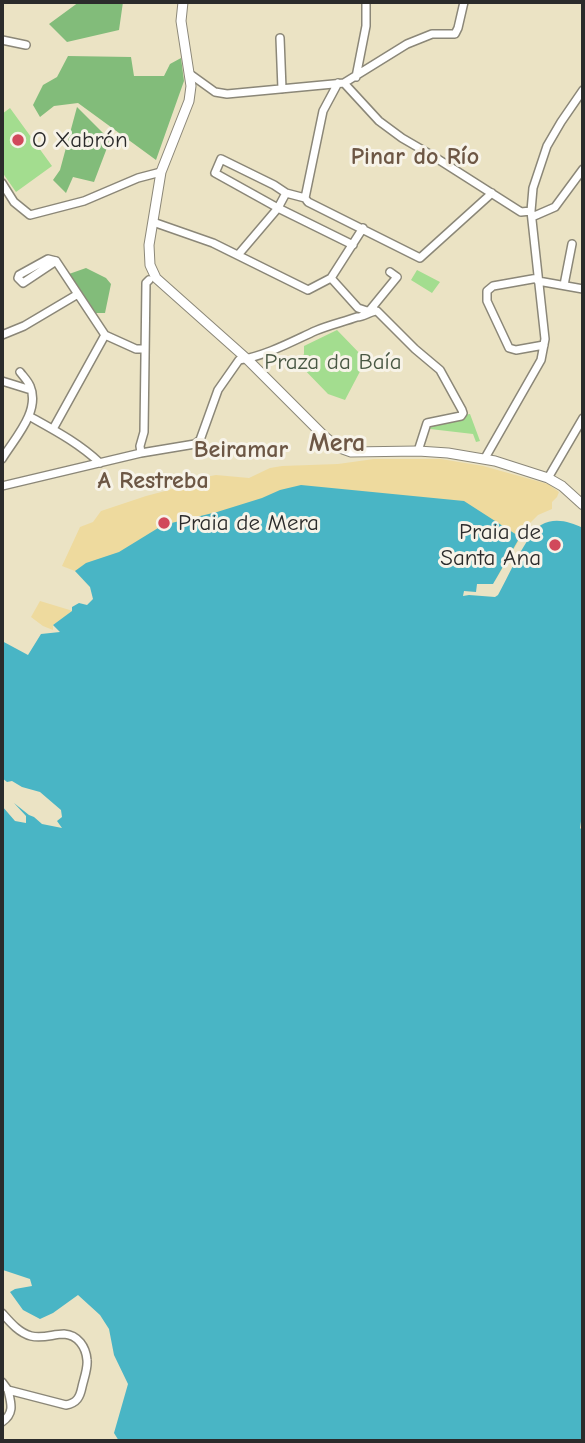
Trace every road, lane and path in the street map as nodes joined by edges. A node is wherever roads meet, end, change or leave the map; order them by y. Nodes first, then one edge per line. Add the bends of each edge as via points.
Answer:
1 (366, 2) edge
2 (464, 2) edge
3 (180, 3) edge
4 (280, 38) dead end
5 (2, 40) edge
6 (26, 45) dead end
7 (190, 74) junction
8 (356, 77) junction
9 (341, 83) junction
10 (282, 89) junction
11 (583, 90) edge
12 (583, 169) edge
13 (161, 172) junction
14 (2, 183) edge
15 (286, 193) junction
16 (492, 193) junction
17 (304, 198) junction
18 (278, 208) junction
19 (532, 212) junction
20 (153, 222) junction
21 (363, 228) junction
22 (572, 244) dead end
23 (353, 245) junction
24 (238, 255) junction
25 (56, 261) junction
26 (390, 272) dead end
27 (152, 275) junction
28 (331, 278) junction
29 (538, 280) junction
30 (564, 285) junction
31 (583, 289) edge
32 (78, 294) junction
33 (2, 335) edge
34 (105, 335) junction
35 (544, 345) junction
36 (145, 349) junction
37 (247, 359) junction
38 (20, 372) dead end
39 (2, 381) edge
40 (31, 390) junction
41 (29, 416) junction
42 (583, 418) edge
43 (52, 429) junction
44 (418, 451) junction
45 (141, 453) junction
46 (485, 458) junction
47 (2, 459) edge
48 (100, 463) junction
49 (548, 478) junction
50 (2, 486) edge
51 (583, 505) edge
52 (2, 1313) edge
53 (2, 1382) edge
54 (8, 1390) junction
55 (2, 1422) edge

1 - 8 street
2 - 8 street via 455,34 432,34 407,44
3 - 7 main road
4 - 10 street
5 - 6 street
7 - 10 street via 215,92 227,94
7 - 13 main road via 189,101
8 - 9 street
9 - 10 street
9 - 16 street via 402,138
9 - 17 street via 323,111
11 - 19 street via 547,146 533,188
12 - 19 street via 555,207
13 - 14 street via 30,215
13 - 20 main road
15 - 17 street
15 - 18 street
15 - 18 street via 221,159 215,173
16 - 19 street via 521,212
16 - 21 street via 420,258
17 - 21 street
18 - 23 street
18 - 24 street
19 - 29 street
20 - 24 street
20 - 27 main road
21 - 23 street
22 - 30 street
23 - 28 street
24 - 28 street via 308,290
25 - 25 street via 48,259 18,278 23,283
25 - 32 street
26 - 28 street via 397,277 367,311 358,308
27 - 36 street via 146,283
27 - 37 main road
29 - 30 street
29 - 35 street
29 - 35 street via 494,286 487,291 487,301 509,348
30 - 31 street
32 - 33 street
32 - 34 street
34 - 36 street
34 - 43 street
35 - 46 street via 538,368
36 - 45 street
37 - 44 main road via 337,447 351,452
37 - 44 street via 377,311 440,370 463,413 427,423
37 - 45 street via 239,360 218,390 200,440
38 - 40 street
39 - 40 street
40 - 41 street
41 - 43 street
41 - 47 street
42 - 49 street
43 - 48 street
44 - 46 main road
45 - 48 street
46 - 49 main road
48 - 50 street
49 - 51 main road
52 - 54 street via 30,1336 76,1338 84,1346 88,1362 80,1396 71,1404
53 - 54 street
54 - 55 street via 12,1407

